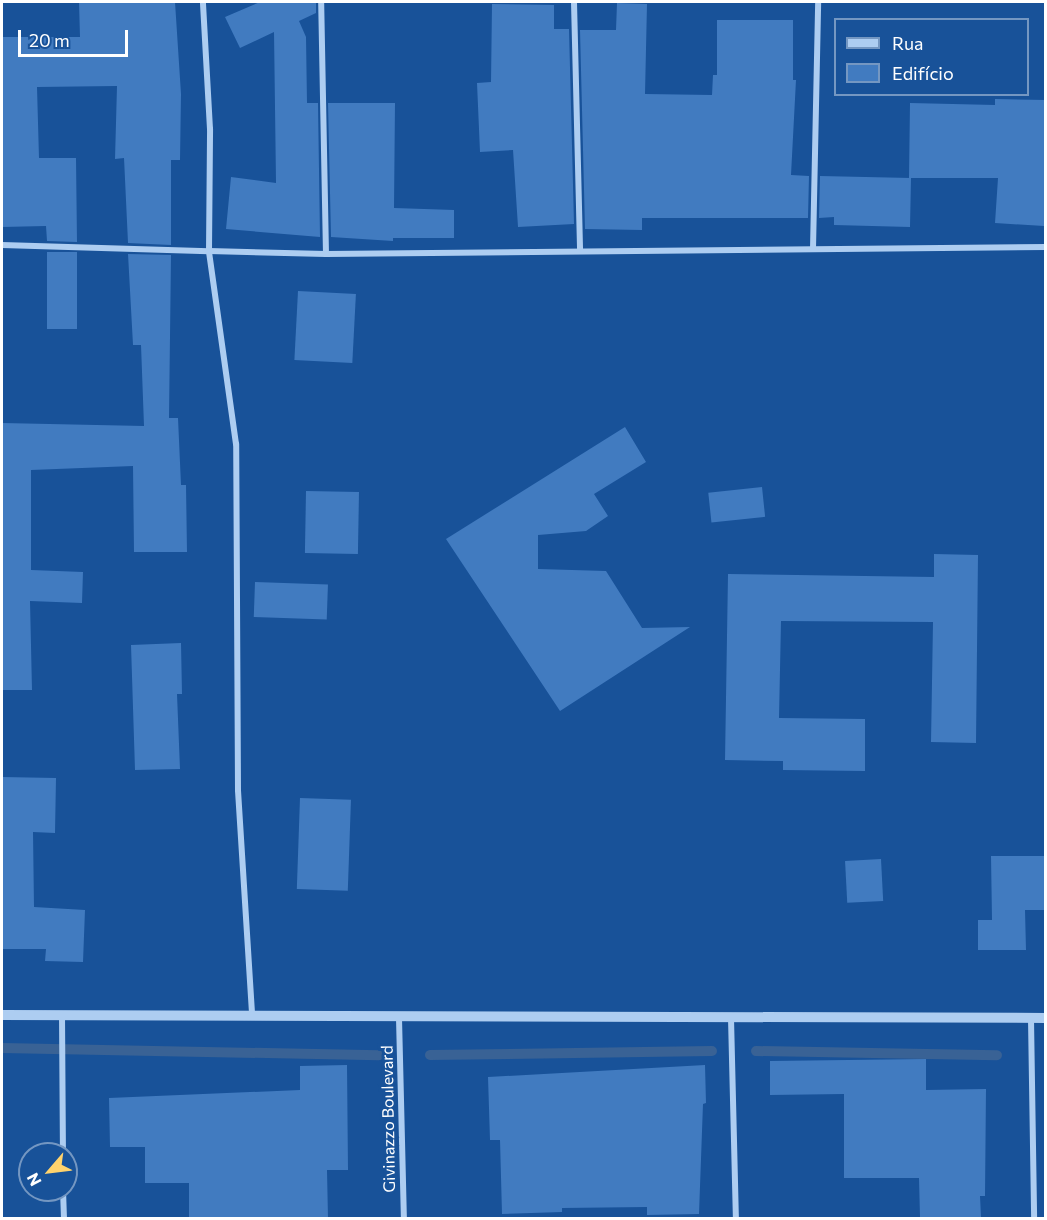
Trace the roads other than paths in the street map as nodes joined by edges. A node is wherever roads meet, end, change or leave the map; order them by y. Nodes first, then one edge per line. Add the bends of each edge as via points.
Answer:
1 (203, 2) edge
2 (321, 2) edge
3 (574, 2) edge
4 (818, 2) edge
5 (2, 245) edge
6 (1046, 247) edge
7 (813, 249) junction
8 (209, 251) junction
9 (580, 251) junction
10 (326, 254) junction
11 (252, 1014) junction
12 (62, 1015) junction
13 (2, 1016) edge
14 (399, 1018) junction
15 (731, 1018) junction
16 (1046, 1018) edge
17 (1031, 1019) junction
18 (63, 1142) edge
19 (63, 1202) edge
20 (64, 1218) edge
21 (404, 1218) edge
22 (736, 1218) edge
23 (1034, 1218) edge

1 - 8 street via 210,129
2 - 10 street
3 - 9 street
4 - 7 street
5 - 8 street
6 - 7 street
7 - 9 street
8 - 10 street
8 - 11 street via 236,444 238,790
9 - 10 street
11 - 12 street
11 - 14 street
12 - 13 street
12 - 18 street
14 - 15 street
14 - 21 street, Givinazzo Boulevard
15 - 17 street
15 - 22 street
16 - 17 street
17 - 23 street
19 - 20 street

